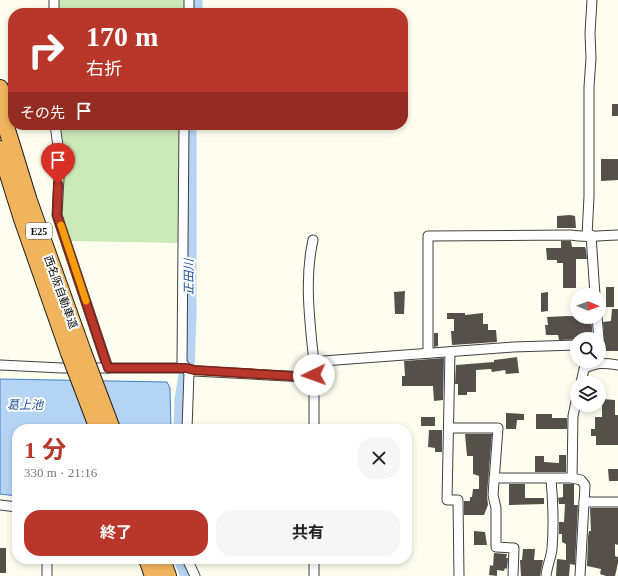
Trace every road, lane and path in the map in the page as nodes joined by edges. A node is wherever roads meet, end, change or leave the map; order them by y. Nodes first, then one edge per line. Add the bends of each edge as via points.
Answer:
1 (592, 0) edge
2 (0, 88) edge
3 (0, 107) edge
4 (8, 119) edge
5 (11, 130) edge
6 (56, 130) edge
7 (184, 130) edge
8 (0, 149) edge
9 (0, 167) edge
10 (29, 201) junction
11 (22, 219) junction
12 (618, 235) edge
13 (589, 236) junction
14 (313, 240) dead end
15 (594, 288) edge
16 (570, 345) edge
17 (76, 352) junction
18 (450, 352) junction
19 (428, 353) junction
20 (606, 361) edge
21 (314, 363) junction
22 (0, 365) edge
23 (618, 365) edge
24 (108, 368) junction
25 (186, 368) junction
26 (314, 375) junction
27 (574, 412) edge
28 (97, 424) edge
29 (110, 424) edge
30 (187, 424) edge
31 (314, 424) edge
32 (449, 428) junction
33 (494, 478) junction
34 (572, 478) junction
35 (551, 479) junction
36 (584, 502) junction
37 (618, 502) edge
38 (0, 505) edge
39 (12, 506) edge
40 (47, 564) edge
41 (149, 564) edge
42 (164, 564) edge
43 (189, 564) edge
44 (314, 564) edge
45 (47, 576) edge
46 (153, 576) edge
47 (168, 576) edge
48 (195, 576) edge
49 (314, 576) edge
50 (459, 576) edge
51 (513, 576) edge
52 (546, 576) edge
53 (580, 576) edge

1 - 13 street
2 - 4 highway
3 - 10 highway, 西名阪自動車道 / E25
5 - 10 highway
6 - 24 street via 60,160 57,215
7 - 25 street via 182,362
8 - 11 highway, 西名阪自動車道 / E25
9 - 11 highway
10 - 17 highway, 西名阪自動車道 / E25
11 - 17 highway, 西名阪自動車道 / E25
12 - 13 street
13 - 15 street
13 - 19 street via 428,236
14 - 21 street via 309,259 310,326
16 - 18 street
17 - 28 highway, 西名阪自動車道 / E25, bridge
17 - 29 highway, 西名阪自動車道 / E25, bridge
18 - 19 street
18 - 32 street
19 - 21 street
20 - 23 street
21 - 26 street
22 - 24 street
24 - 25 street
25 - 26 street via 306,377
25 - 30 street via 189,373
26 - 31 street
27 - 34 street
32 - 33 street via 498,428
32 - 50 street via 447,500 458,500
33 - 35 street
33 - 51 street via 492,495 496,508 496,547 514,548
34 - 35 street
34 - 36 street via 581,480 585,485
35 - 52 street via 554,506 552,549
36 - 37 street
36 - 53 street
38 - 39 street
40 - 45 street
41 - 46 highway
42 - 47 highway
43 - 48 street
44 - 49 street

